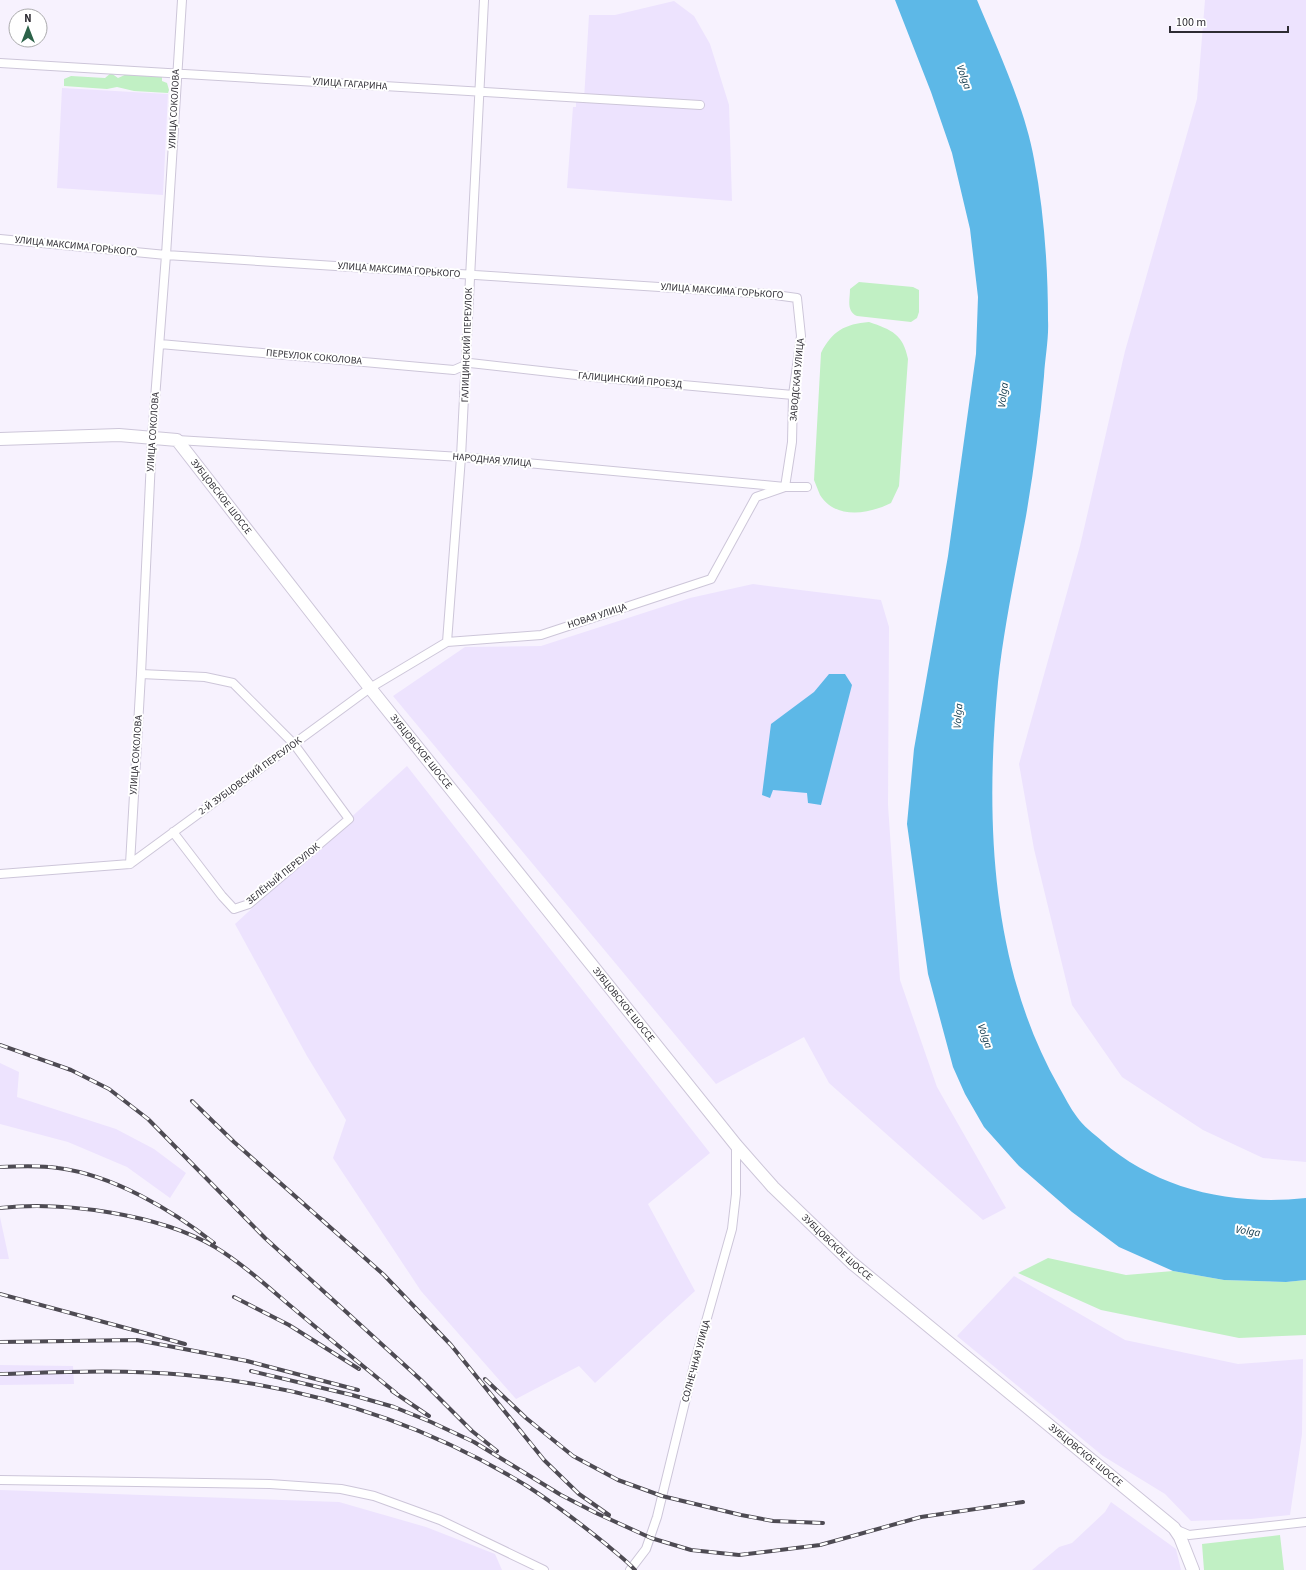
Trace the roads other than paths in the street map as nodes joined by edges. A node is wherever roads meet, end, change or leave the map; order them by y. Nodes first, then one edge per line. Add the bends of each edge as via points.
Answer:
1 (182, 0) edge
2 (484, 0) edge
3 (0, 63) edge
4 (176, 73) junction
5 (480, 93) junction
6 (700, 105) dead end
7 (0, 239) edge
8 (166, 256) junction
9 (469, 275) junction
10 (798, 298) joint
11 (160, 344) junction
12 (466, 364) junction
13 (793, 395) junction
14 (152, 438) junction
15 (0, 439) edge
16 (177, 440) junction
17 (461, 457) junction
18 (786, 487) junction
19 (807, 487) dead end
20 (447, 642) junction
21 (141, 674) junction
22 (370, 688) junction
23 (294, 744) junction
24 (173, 832) junction
25 (130, 864) junction
26 (0, 874) edge
27 (736, 1145) junction
28 (0, 1480) edge
29 (1306, 1522) edge
30 (1174, 1528) junction
31 (544, 1570) edge
32 (630, 1570) edge
33 (1193, 1570) edge

1 - 4 street, УЛИЦА СОКОЛОВА
2 - 5 street, ГАЛИЦИНСКИЙ ПЕРЕУЛОК
3 - 4 street, УЛИЦА ГАГАРИНА
4 - 5 street, УЛИЦА ГАГАРИНА
4 - 8 street, УЛИЦА СОКОЛОВА
5 - 6 street, УЛИЦА ГАГАРИНА
5 - 9 street, ГАЛИЦИНСКИЙ ПЕРЕУЛОК
7 - 8 street, УЛИЦА МАКСИМА ГОРЬКОГО
8 - 9 street, УЛИЦА МАКСИМА ГОРЬКОГО
8 - 11 street, УЛИЦА СОКОЛОВА
9 - 10 street, УЛИЦА МАКСИМА ГОРЬКОГО
9 - 12 street, ГАЛИЦИНСКИЙ ПЕРЕУЛОК
10 - 13 street, ЗАВОДСКАЯ УЛИЦА via 801,336
11 - 12 street, ПЕРЕУЛОК СОКОЛОВА via 454,370
11 - 14 street, УЛИЦА СОКОЛОВА
12 - 13 street, ГАЛИЦИНСКИЙ ПРОЕЗД
12 - 17 street, ГАЛИЦИНСКИЙ ПЕРЕУЛОК
13 - 18 street, ЗАВОДСКАЯ УЛИЦА via 792,442
14 - 15 main road via 119,435
14 - 16 main road
14 - 21 street, УЛИЦА СОКОЛОВА
16 - 17 street, НАРОДНАЯ УЛИЦА
16 - 22 main road, ЗУБЦОВСКОЕ ШОССЕ
17 - 18 street, НАРОДНАЯ УЛИЦА
17 - 20 street, ГАЛИЦИНСКИЙ ПЕРЕУЛОК
18 - 19 street, НАРОДНАЯ УЛИЦА
18 - 20 street, НОВАЯ УЛИЦА via 756,497 711,579 542,635
20 - 22 street, НОВАЯ УЛИЦА
21 - 23 street via 205,677 234,683
21 - 25 street, УЛИЦА СОКОЛОВА
22 - 23 street, 2-Й ЗУБЦОВСКИЙ ПЕРЕУЛОК
22 - 27 main road, ЗУБЦОВСКОЕ ШОССЕ
23 - 24 street, 2-Й ЗУБЦОВСКИЙ ПЕРЕУЛОК
23 - 24 street, ЗЕЛЁНЫЙ ПЕРЕУЛОК via 349,819 249,904 234,908
24 - 25 street, 2-Й ЗУБЦОВСКИЙ ПЕРЕУЛОК
25 - 26 street
27 - 30 main road, ЗУБЦОВСКОЕ ШОССЕ via 773,1187 852,1263
27 - 32 street, СОЛНЕЧНАЯ УЛИЦА via 736,1205 732,1228 696,1357 655,1524 646,1549
28 - 31 street via 270,1484 341,1489 374,1496 440,1520
29 - 30 street, ЗУБЦОВСКОЕ ШОССЕ via 1189,1535
30 - 33 main road

